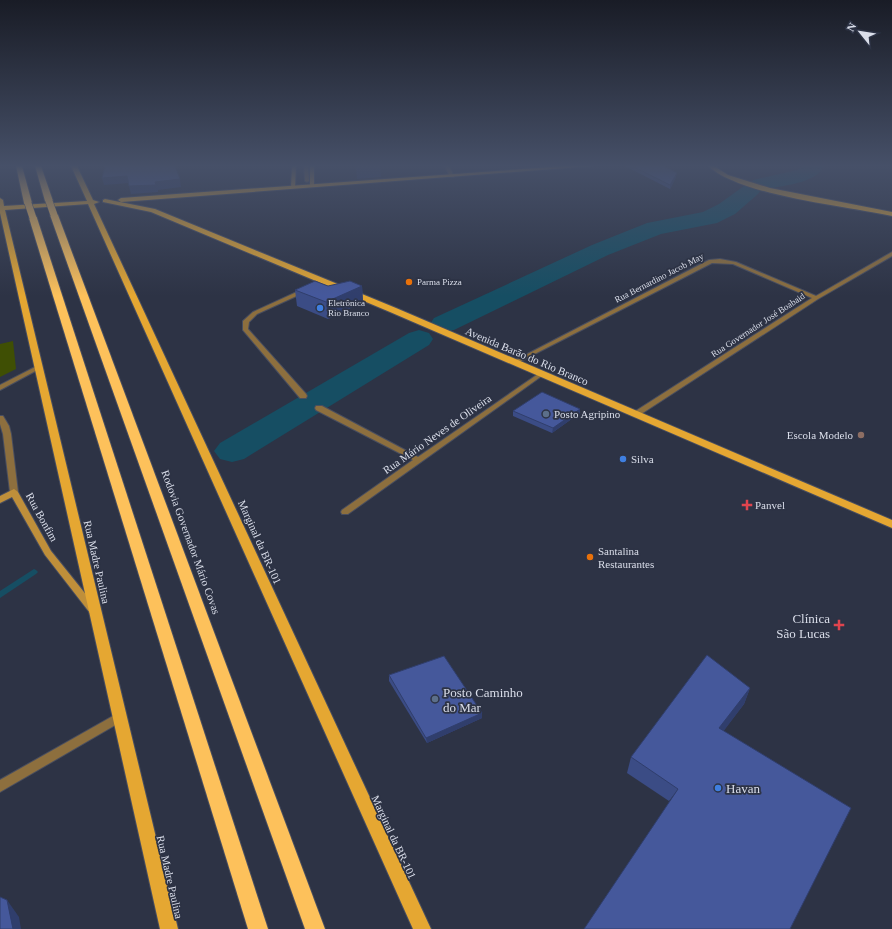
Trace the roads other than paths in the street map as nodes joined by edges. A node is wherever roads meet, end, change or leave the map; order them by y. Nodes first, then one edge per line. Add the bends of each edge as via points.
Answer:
1 (2, 209) edge
2 (30, 209) edge
3 (52, 209) edge
4 (93, 209) edge
5 (150, 209) edge
6 (870, 209) edge
7 (153, 210) joint
8 (892, 214) edge
9 (892, 254) edge
10 (323, 282) junction
11 (816, 298) junction
12 (515, 362) junction
13 (38, 367) junction
14 (541, 374) junction
15 (0, 388) edge
16 (303, 396) dead end
17 (319, 408) dead end
18 (635, 414) junction
19 (0, 418) edge
20 (419, 460) junction
21 (14, 492) junction
22 (0, 500) edge
23 (345, 512) dead end
24 (892, 524) edge
25 (96, 614) junction
26 (120, 717) junction
27 (0, 786) edge
28 (169, 929) edge
29 (258, 929) edge
30 (314, 929) edge
31 (422, 929) edge

1 - 13 main road, Rua Madre Paulina
2 - 29 highway, bridge
3 - 30 highway, Rodovia Governador Mário Covas, bridge
4 - 31 main road, Marginal da BR-101
5 - 7 main road, Avenida Barão do Rio Branco
6 - 8 main road
7 - 10 main road, Avenida Barão do Rio Branco
9 - 11 street, Rua Governador José Boabaid
10 - 12 main road, Avenida Barão do Rio Branco
10 - 16 street via 255,313 246,322 245,329
11 - 12 street, Rua Bernardino Jacob May via 734,263 711,261
11 - 18 street, Rua Governador José Boabaid
12 - 14 main road, Avenida Barão do Rio Branco
13 - 15 street
13 - 25 main road, Rua Madre Paulina
14 - 18 main road, Avenida Barão do Rio Branco
14 - 20 street, Rua Mário Neves de Oliveira
17 - 20 street
18 - 24 main road, Avenida Barão do Rio Branco
19 - 21 street, Rua Bonfim via 7,434
20 - 23 street, Rua Mário Neves de Oliveira
21 - 22 main road
21 - 25 main road, Rua Bonfim via 48,553
25 - 26 main road, Rua Madre Paulina
26 - 27 street
26 - 28 main road, Rua Madre Paulina

